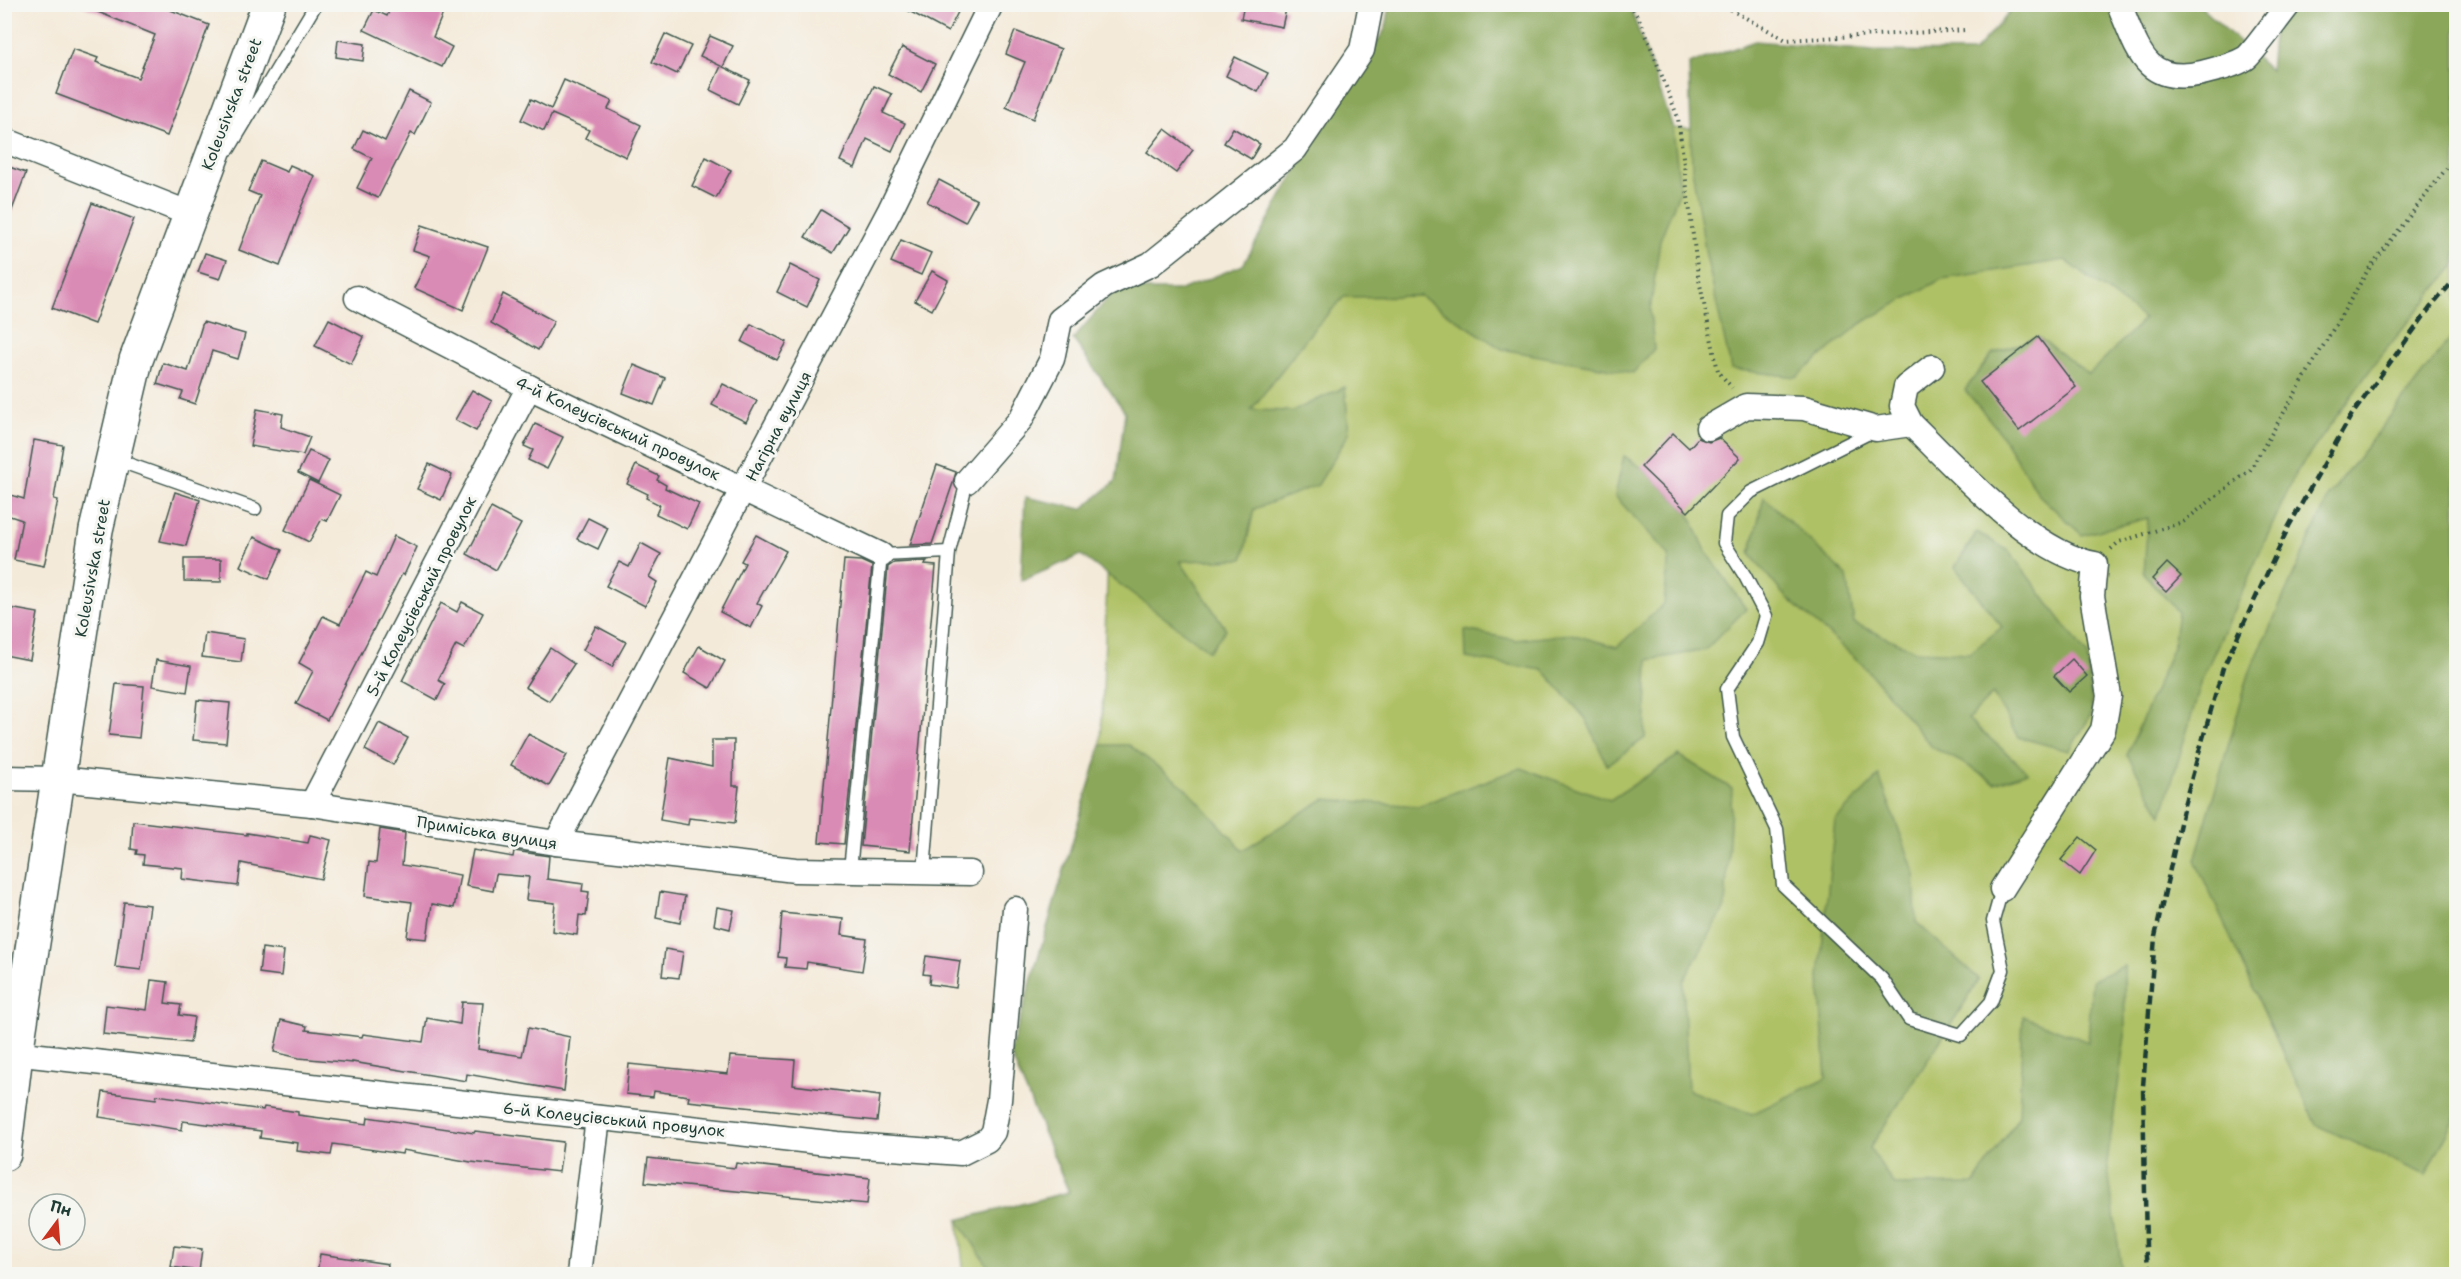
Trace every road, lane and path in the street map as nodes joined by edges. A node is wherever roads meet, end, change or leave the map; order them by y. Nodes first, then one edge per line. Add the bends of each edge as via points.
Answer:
1 (269, 4) edge
2 (316, 4) edge
3 (991, 4) edge
4 (1371, 4) edge
5 (1630, 4) edge
6 (1720, 4) edge
7 (2119, 4) edge
8 (2289, 4) edge
9 (1965, 30) dead end
10 (4, 140) edge
11 (2457, 156) edge
12 (190, 214) junction
13 (357, 298) dead end
14 (1932, 367) dead end
15 (529, 387) junction
16 (1746, 406) junction
17 (1911, 424) junction
18 (1708, 428) dead end
19 (1876, 429) junction
20 (113, 459) junction
21 (967, 481) joint
22 (745, 489) junction
23 (255, 509) dead end
24 (949, 552) junction
25 (881, 555) junction
26 (2095, 564) junction
27 (4, 778) edge
28 (58, 779) junction
29 (312, 804) junction
30 (556, 843) junction
31 (850, 870) junction
32 (924, 872) junction
33 (970, 873) dead end
34 (2002, 889) joint
35 (1015, 909) dead end
36 (10, 1053) edge
37 (598, 1118) junction
38 (4, 1154) edge
39 (579, 1275) edge

1 - 12 street, Koleusivska street
2 - 12 lane
3 - 22 street, Нагірна вулиця via 890,210
4 - 21 street via 1362,50 1295,149 1151,264 1104,286 1060,320 1052,359 1021,419
5 - 16 path via 1642,24 1677,118 1698,275 1718,371
6 - 9 path via 1786,40
7 - 8 street via 2152,69 2173,77 2226,67 2248,57
10 - 12 street
11 - 26 path via 2368,270 2250,470 2183,522 2118,542
12 - 20 street, Koleusivska street via 136,360
13 - 15 street, 4-й Колеусівський провулок
14 - 17 street via 1906,387 1902,406
15 - 22 street, 4-й Колеусівський провулок
15 - 29 street, 5-й Колеусівський провулок
16 - 18 street
16 - 19 street via 1804,408
17 - 19 street
17 - 26 street via 2023,530 2078,561
19 - 34 lane via 1751,492 1727,516 1724,543 1766,616 1758,642 1727,689 1733,737 1777,830 1783,885 1882,979 1910,1019 1961,1035 1991,1002 2003,970 1993,921
20 - 23 lane
20 - 28 street, Koleusivska street via 96,530
21 - 24 lane
22 - 25 street, 4-й Колеусівський провулок
22 - 30 street, Нагірна вулиця
24 - 25 lane
24 - 32 lane
25 - 31 lane
26 - 34 street via 2092,596 2109,696 2103,730
27 - 28 street, Приміська вулиця
28 - 29 street, Приміська вулиця
28 - 36 street, Koleusivska street
29 - 30 street, Приміська вулиця
30 - 31 street, Приміська вулиця via 795,870
31 - 32 street, Приміська вулиця
32 - 33 street, Приміська вулиця
35 - 37 street, 6-й Колеусівський провулок via 993,1132 987,1140 961,1154
36 - 37 street, 6-й Колеусівський провулок
36 - 38 street, Koleusivska street
37 - 39 street

